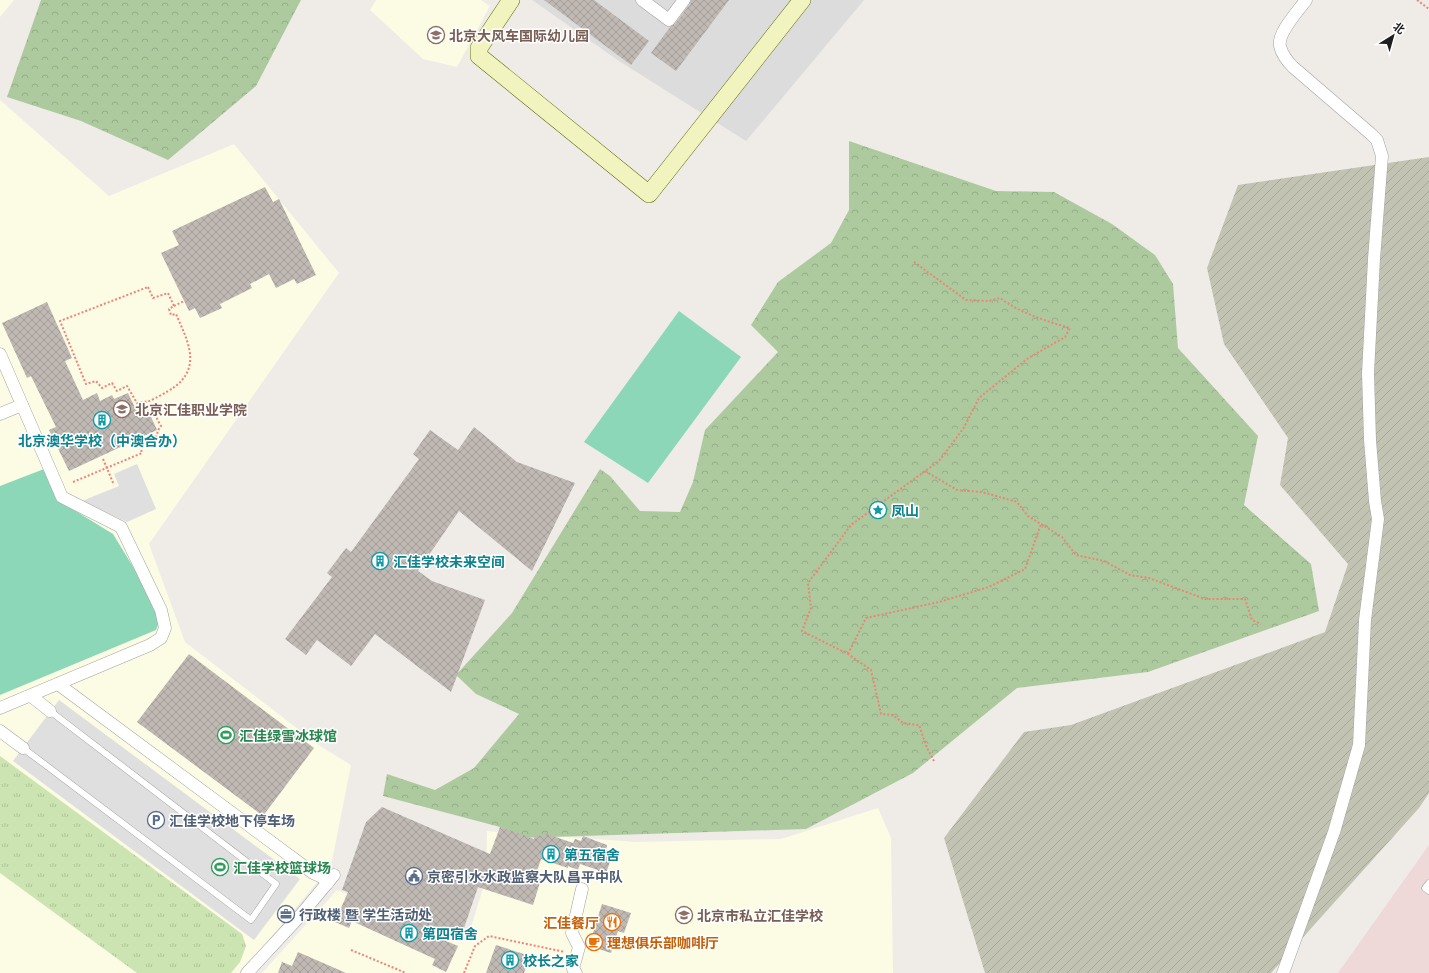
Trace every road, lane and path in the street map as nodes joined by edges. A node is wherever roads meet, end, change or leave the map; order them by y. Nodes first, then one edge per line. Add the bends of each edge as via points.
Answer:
1 (511, 0) edge
2 (642, 0) edge
3 (684, 0) edge
4 (802, 0) edge
5 (1306, 0) edge
6 (1417, 0) edge
7 (1429, 9) edge
8 (914, 262) dead end
9 (184, 300) dead end
10 (174, 306) junction
11 (0, 354) edge
12 (149, 401) junction
13 (22, 405) junction
14 (0, 414) edge
15 (103, 459) dead end
16 (107, 467) junction
17 (925, 471) junction
18 (73, 482) dead end
19 (114, 485) dead end
20 (1041, 524) dead end
21 (1261, 624) dead end
22 (848, 654) junction
23 (58, 684) junction
24 (31, 696) junction
25 (0, 708) edge
26 (50, 711) joint
27 (0, 731) edge
28 (23, 748) joint
29 (934, 761) dead end
30 (1429, 883) edge
31 (582, 889) dead end
32 (1429, 891) edge
33 (351, 950) dead end
34 (577, 955) junction
35 (247, 973) edge
36 (406, 973) edge
37 (464, 973) edge
38 (576, 973) edge
39 (1283, 973) edge

1 - 4 street via 479,48 479,56 649,194
2 - 3 street via 669,20
5 - 39 street via 1284,29 1279,44 1283,56 1377,140 1382,156 1368,373 1370,440 1378,519 1364,620 1359,745 1334,832
6 - 7 path
8 - 17 path via 966,300 989,301 1000,298 1009,305 1070,328 1064,337 1027,359 979,398 963,429 939,461
9 - 10 path
10 - 12 path via 169,309 171,315 176,314 189,345 190,367 182,382
10 - 12 path via 168,293 153,298 148,287 60,321 86,384 96,381 102,388 112,383 117,390 127,386 137,403
11 - 13 street
12 - 16 path via 161,426 155,438 140,446 142,453
13 - 14 street
13 - 23 street via 62,497 121,527 162,610 165,628 161,638 150,645
15 - 16 path
16 - 18 path
16 - 19 path
17 - 21 path via 957,490 982,492 1017,502 1028,516 1062,538 1076,555 1104,561 1130,575 1149,578 1205,599 1245,599 1252,620
17 - 22 path via 851,524 808,583 811,608 802,631
20 - 22 path via 1024,569 989,587 939,602 866,618
22 - 29 path via 871,670 881,714 893,715 903,723 918,725
23 - 24 street
23 - 35 street via 313,873 331,879 300,917
24 - 25 street
24 - 26 street
26 - 28 lane via 276,884 251,920
27 - 28 street
30 - 32 lane via 1426,888
31 - 34 street via 572,933 579,948
33 - 36 path
34 - 37 path via 489,936 475,946
34 - 38 street via 574,968

